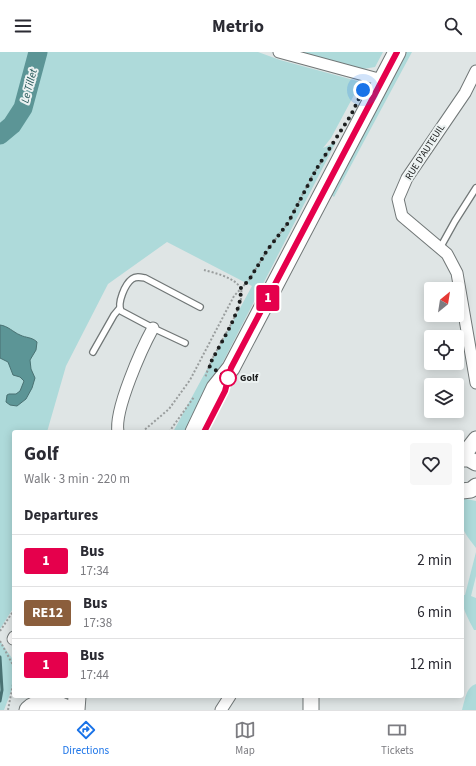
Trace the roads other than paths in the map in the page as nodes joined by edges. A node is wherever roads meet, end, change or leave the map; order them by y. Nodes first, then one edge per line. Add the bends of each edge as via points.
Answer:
1 (279, 52) edge
2 (397, 52) edge
3 (476, 71) edge
4 (382, 80) junction
5 (476, 188) edge
6 (440, 248) junction
7 (200, 307) dead end
8 (119, 309) junction
9 (153, 328) junction
10 (185, 343) dead end
11 (92, 352) dead end
12 (231, 368) junction
13 (476, 383) edge
14 (118, 430) edge
15 (195, 430) edge
16 (205, 430) edge
17 (476, 439) edge
18 (464, 455) edge
19 (464, 458) edge
20 (476, 463) edge
21 (77, 698) edge
22 (229, 698) edge
23 (311, 698) edge
24 (54, 699) edge
25 (28, 710) edge
26 (68, 710) edge
27 (76, 710) edge
28 (221, 710) edge
29 (311, 710) edge

1 - 4 street
2 - 4 main road
3 - 6 street, RUE D'AUTEUIL via 465,92 407,178 398,199 402,216
4 - 12 main road
5 - 6 lane
6 - 13 street, RUE D'AUTEUIL via 447,254 457,272
7 - 8 lane via 139,277 132,279 127,287 119,302
8 - 9 lane
8 - 11 lane
9 - 10 lane
9 - 14 street via 132,373 119,417
12 - 15 main road via 215,388
12 - 16 main road via 225,391
17 - 18 street
19 - 20 street
21 - 27 main road
22 - 28 street
23 - 29 street
24 - 25 main road
24 - 26 main road

